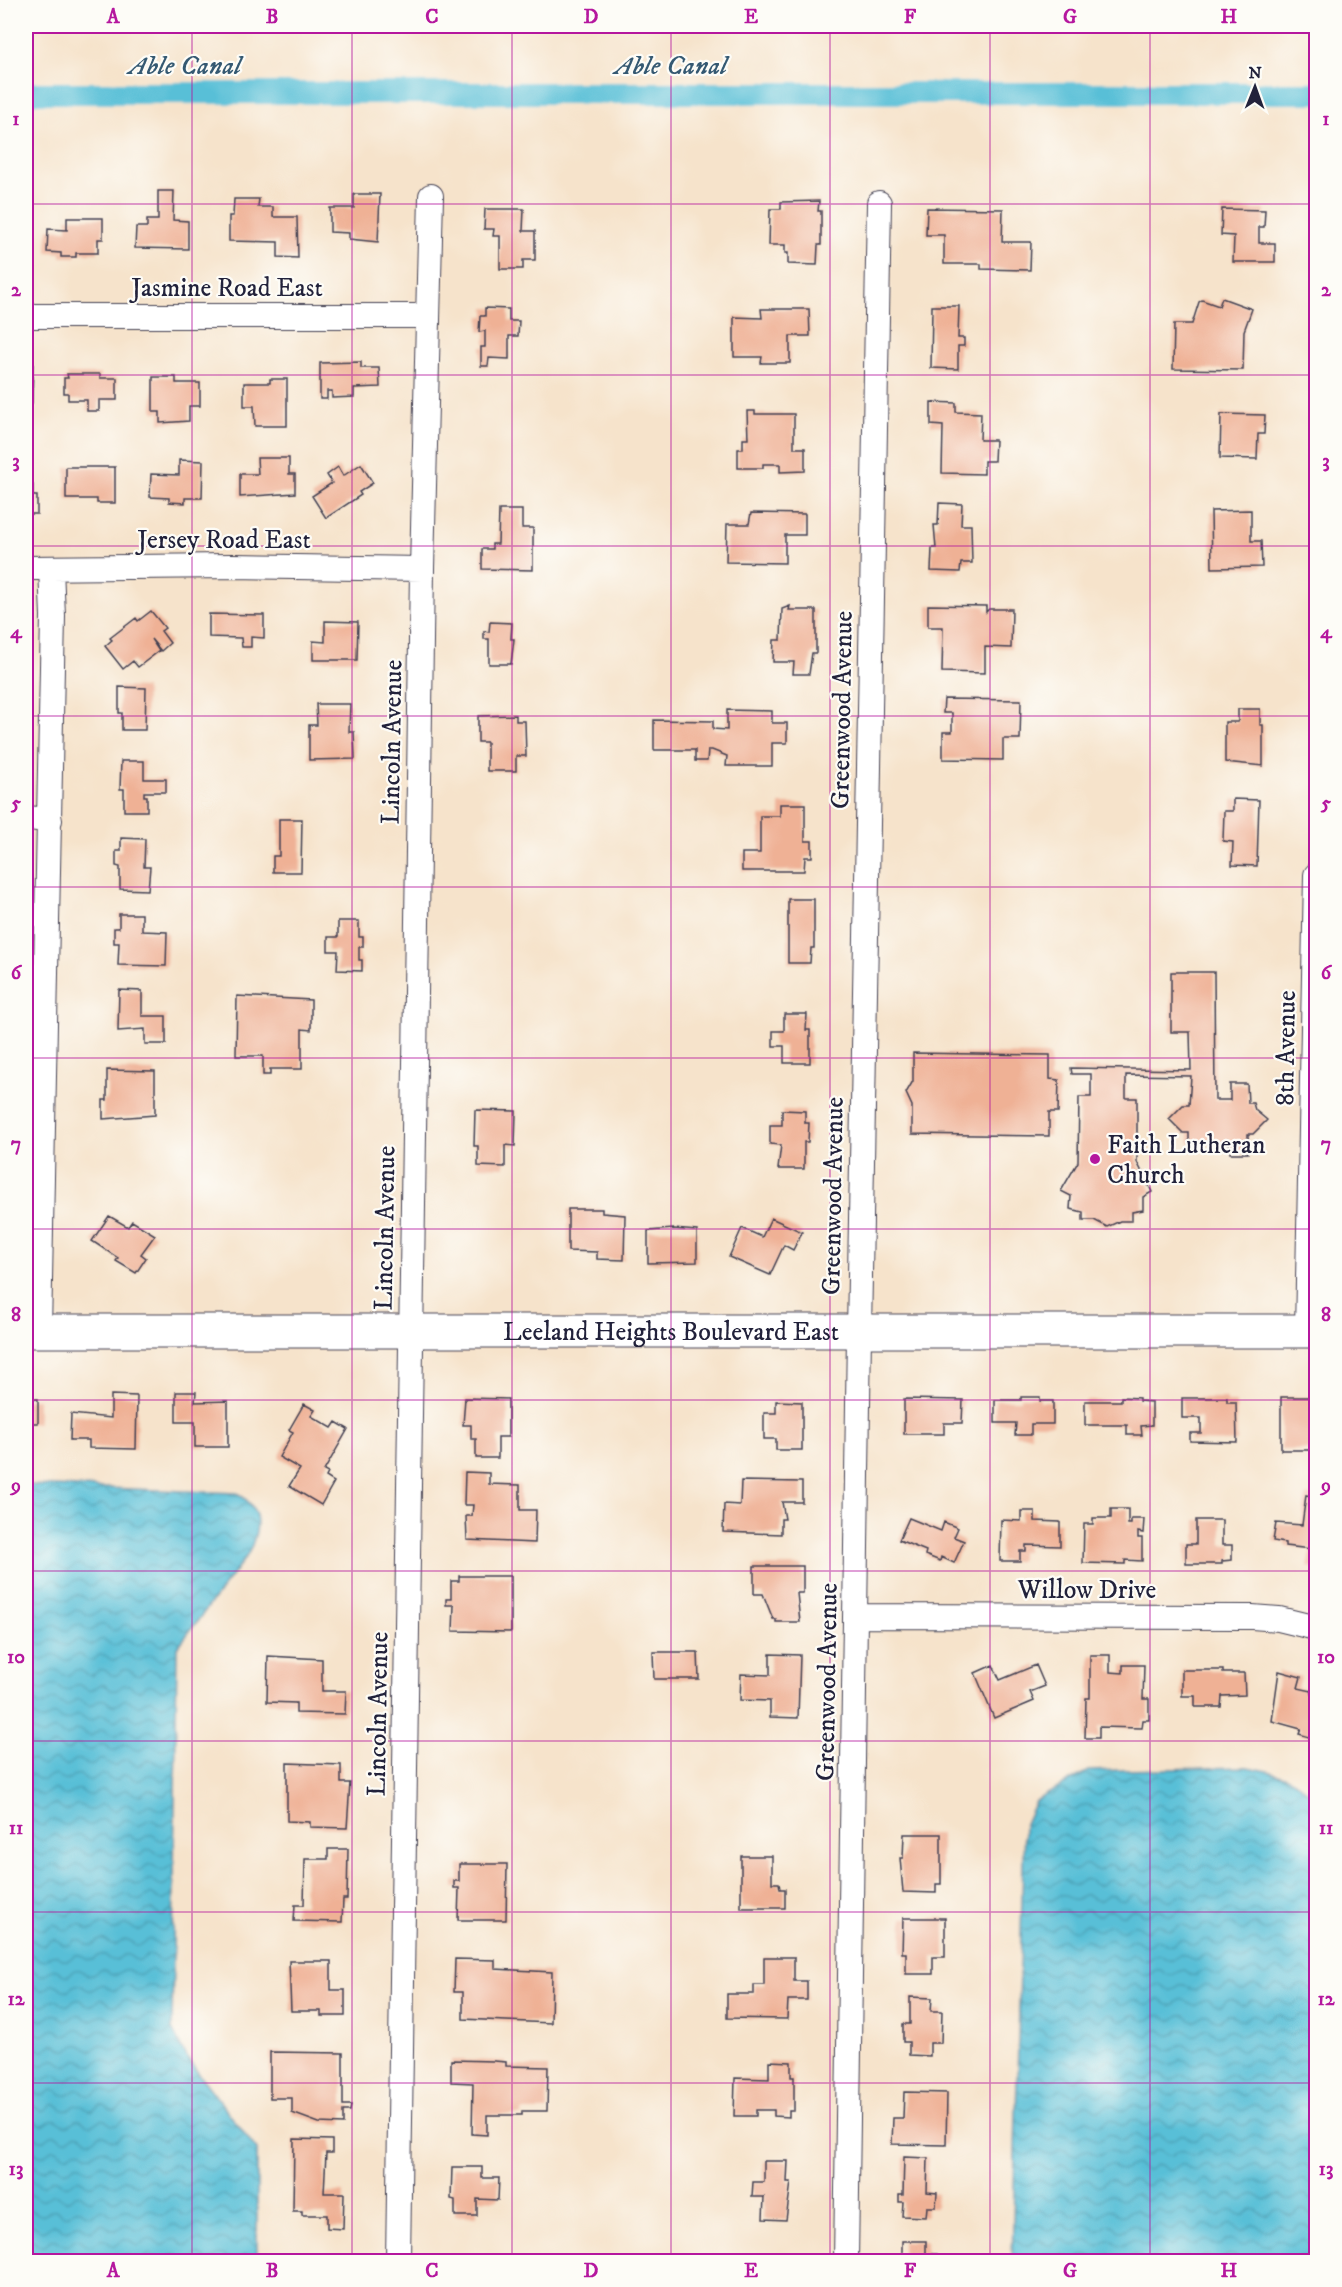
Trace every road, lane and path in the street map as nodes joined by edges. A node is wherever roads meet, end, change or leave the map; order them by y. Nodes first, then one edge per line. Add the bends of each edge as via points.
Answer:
1 (431, 196) dead end
2 (879, 203) dead end
3 (26, 316) edge
4 (428, 316) junction
5 (26, 568) edge
6 (51, 568) junction
7 (422, 569) junction
8 (26, 818) edge
9 (50, 820) junction
10 (1317, 875) edge
11 (35, 1068) edge
12 (1315, 1068) edge
13 (32, 1331) edge
14 (1312, 1331) edge
15 (410, 1332) junction
16 (859, 1332) junction
17 (856, 1616) junction
18 (1317, 1628) edge
19 (398, 2262) edge
20 (846, 2262) edge

1 - 4 street, Lincoln Avenue
2 - 16 street, Greenwood Avenue
3 - 4 street, Jasmine Road East
4 - 7 street, Lincoln Avenue
5 - 6 street, Jersey Road East
6 - 7 street, Jersey Road East
6 - 9 street
7 - 15 street, Lincoln Avenue
8 - 9 street
9 - 11 street
10 - 12 street, 8th Avenue
11 - 13 street
12 - 14 street, 8th Avenue
13 - 15 main road, Leeland Heights Boulevard East
14 - 16 main road, Leeland Heights Boulevard East
15 - 16 main road, Leeland Heights Boulevard East
15 - 19 street, Lincoln Avenue
16 - 17 street, Greenwood Avenue
17 - 18 street, Willow Drive via 1252,1617
17 - 20 street, Greenwood Avenue

